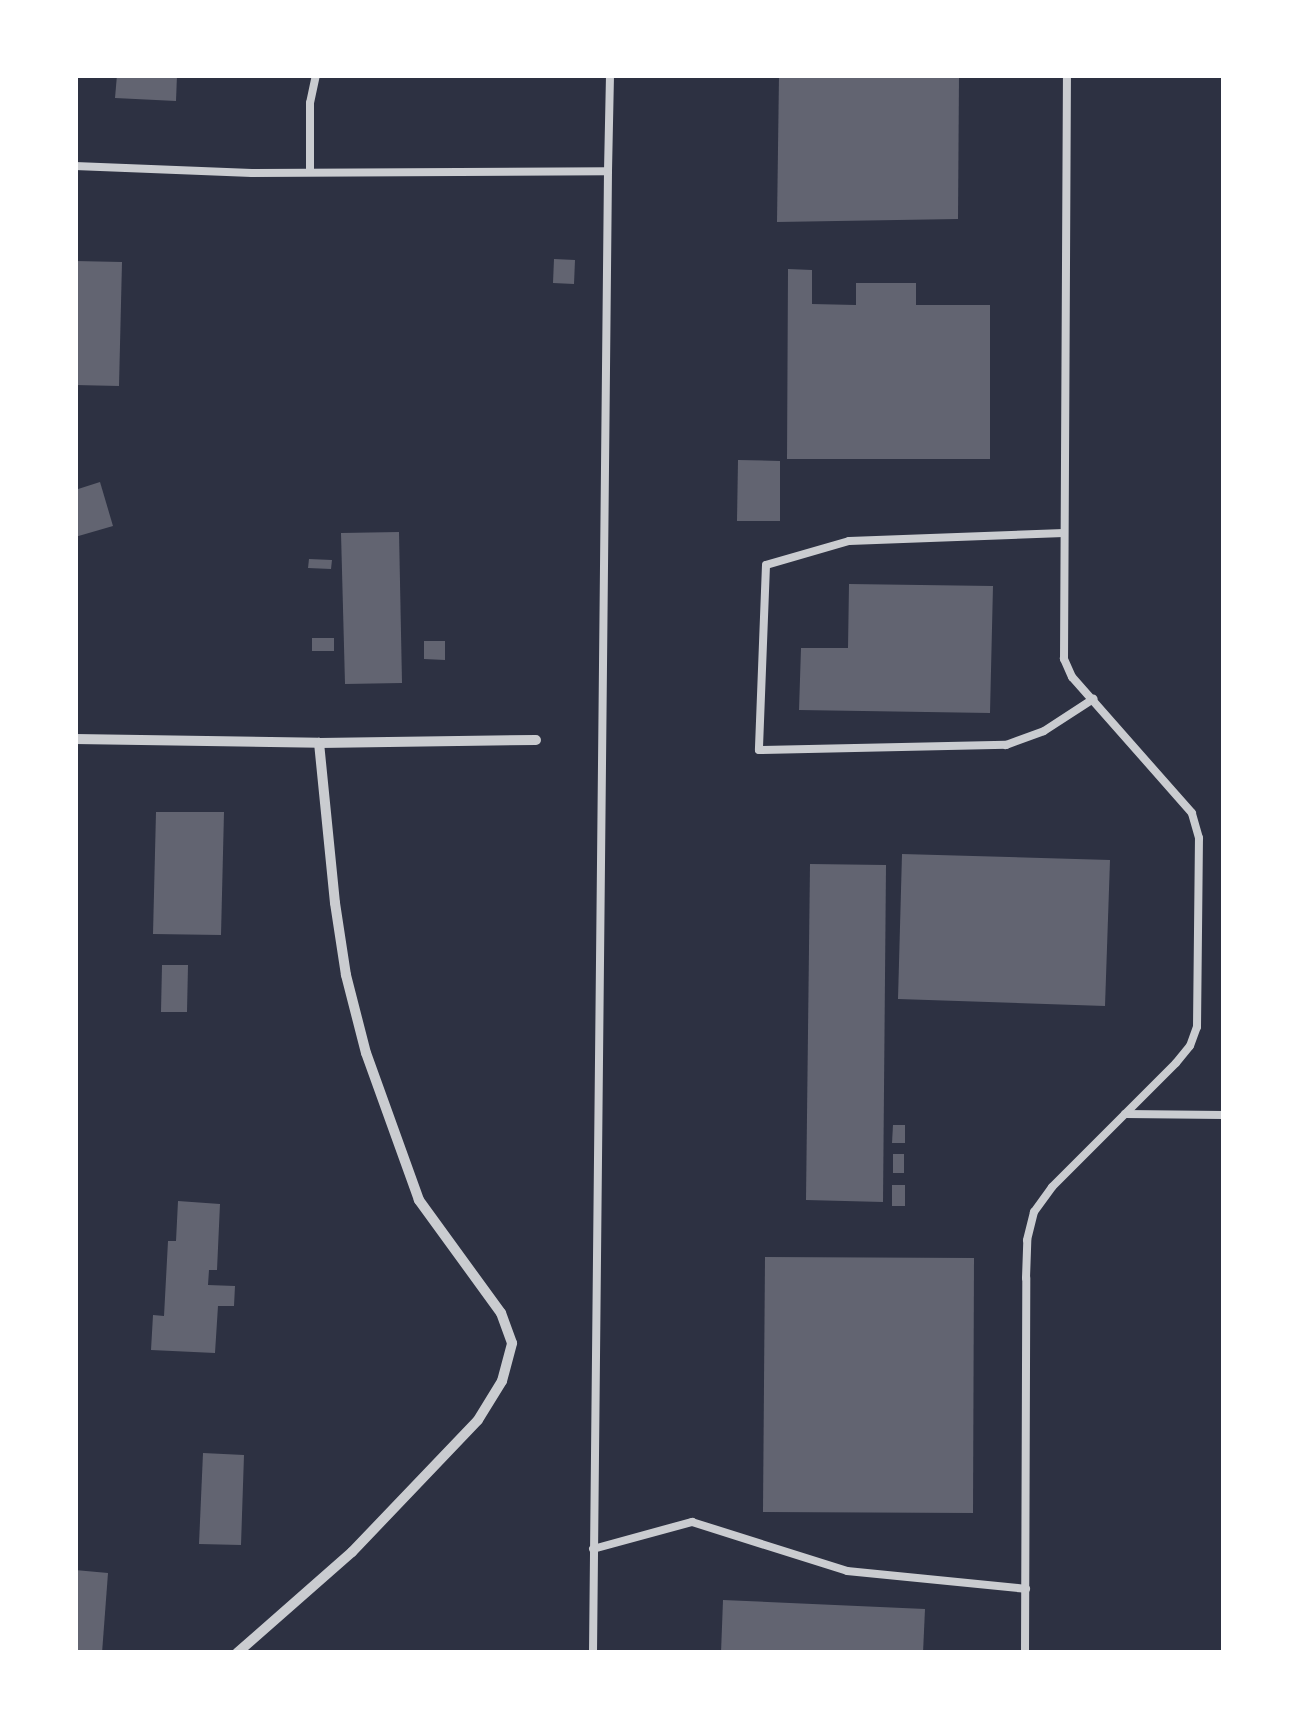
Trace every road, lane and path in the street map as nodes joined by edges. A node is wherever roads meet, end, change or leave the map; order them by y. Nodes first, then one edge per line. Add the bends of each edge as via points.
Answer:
1 (316, 75) edge
2 (610, 75) edge
3 (1067, 75) edge
4 (75, 166) edge
5 (608, 170) junction
6 (310, 172) junction
7 (1064, 533) junction
8 (1093, 699) junction
9 (75, 740) edge
10 (536, 740) dead end
11 (319, 743) junction
12 (1125, 1114) junction
13 (1224, 1115) edge
14 (593, 1550) junction
15 (1026, 1589) junction
16 (237, 1653) edge
17 (594, 1653) edge
18 (1025, 1653) edge

1 - 6 lane
2 - 5 lane
3 - 7 lane
4 - 6 lane
5 - 6 lane
5 - 14 lane
7 - 8 lane via 1064,659
7 - 8 lane via 848,540 766,564 760,750 1006,745 1044,731
8 - 12 lane via 1176,791 1199,838 1197,1027 1176,1063
9 - 11 street
10 - 11 street
11 - 16 street via 337,921 366,1052 419,1200 501,1313 512,1342 502,1381 478,1420 352,1552
12 - 13 lane
12 - 15 lane via 1052,1187 1034,1212 1027,1240
14 - 15 lane via 692,1522 847,1571
14 - 17 lane
15 - 18 lane

